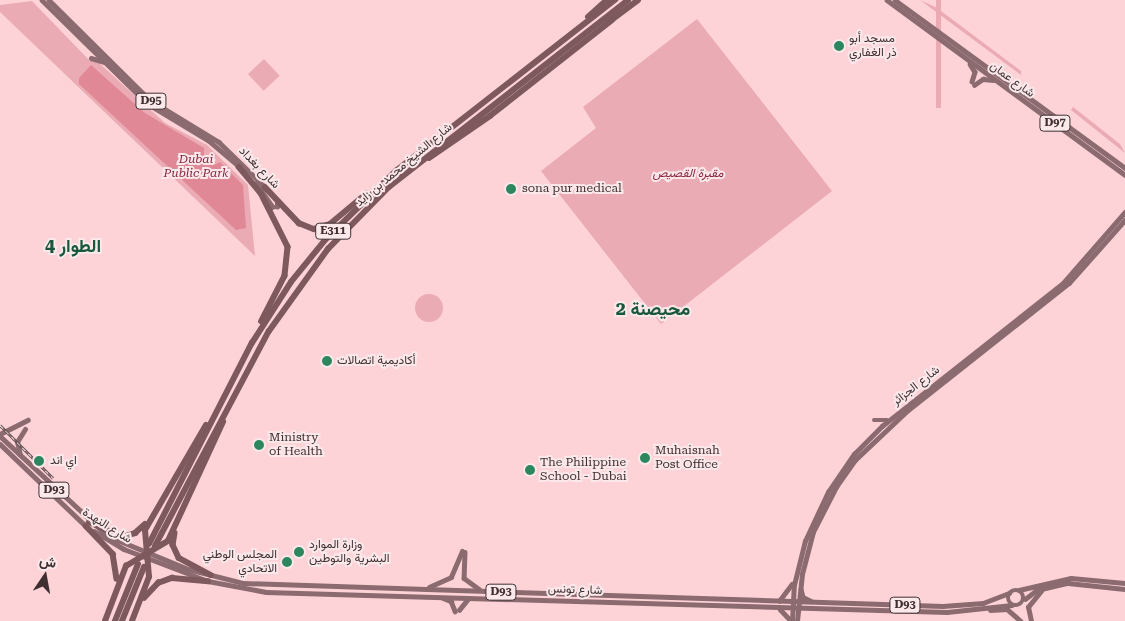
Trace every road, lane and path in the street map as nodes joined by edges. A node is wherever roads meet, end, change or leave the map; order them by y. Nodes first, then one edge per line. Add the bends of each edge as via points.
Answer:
1 (42, 0) edge
2 (49, 0) edge
3 (607, 0) edge
4 (615, 0) edge
5 (628, 0) edge
6 (638, 0) edge
7 (887, 0) edge
8 (895, 0) edge
9 (612, 20) junction
10 (576, 30) junction
11 (92, 49) junction
12 (561, 53) junction
13 (969, 60) junction
14 (107, 63) junction
15 (982, 70) junction
16 (997, 81) junction
17 (1016, 88) junction
18 (426, 158) junction
19 (239, 167) junction
20 (1125, 168) edge
21 (1125, 174) edge
22 (265, 187) junction
23 (371, 193) junction
24 (1125, 212) edge
25 (1125, 220) edge
26 (1060, 278) dead end
27 (1063, 283) junction
28 (1026, 318) junction
29 (262, 327) junction
30 (227, 408) junction
31 (214, 414) junction
32 (891, 418) junction
33 (28, 420) dead end
34 (874, 420) dead end
35 (880, 428) junction
36 (25, 429) dead end
37 (0, 438) edge
38 (863, 451) junction
39 (20, 456) junction
40 (151, 516) junction
41 (87, 524) junction
42 (177, 525) junction
43 (144, 535) junction
44 (164, 546) junction
45 (146, 555) junction
46 (129, 564) junction
47 (138, 564) dead end
48 (144, 566) dead end
49 (150, 574) junction
50 (209, 578) junction
51 (795, 579) junction
52 (1125, 583) edge
53 (800, 585) junction
54 (1054, 585) junction
55 (416, 589) junction
56 (1125, 589) edge
57 (1020, 590) junction
58 (515, 592) junction
59 (115, 593) junction
60 (1009, 593) junction
61 (359, 594) junction
62 (437, 596) junction
63 (477, 597) junction
64 (1025, 599) junction
65 (353, 600) dead end
66 (777, 601) junction
67 (834, 603) junction
68 (795, 605) junction
69 (814, 605) junction
70 (1012, 605) junction
71 (772, 607) junction
72 (984, 608) junction
73 (137, 610) junction
74 (105, 621) edge
75 (115, 621) edge
76 (122, 621) edge
77 (132, 621) edge
78 (795, 621) edge
79 (1021, 621) edge
80 (1031, 621) edge

1 - 11 main road, شارع بغداد / D95
2 - 22 main road, شارع بغداد / D95 via 150,100 219,142
3 - 10 highway
4 - 10 highway, شارع الشيخ محمد بن زايد / E311
5 - 12 highway, شارع الشيخ محمد بن زايد / E311
6 - 9 highway
7 - 13 main road, شارع عمان / D97
8 - 17 main road, شارع عمان / D97
9 - 12 highway
9 - 18 highway via 490,116 438,154
10 - 23 highway, شارع الشيخ محمد بن زايد / E311
11 - 14 main road, شارع بغداد / D95
11 - 14 main road via 94,54 91,56
12 - 18 highway, شارع الشيخ محمد بن زايد / E311
13 - 15 main road, شارع عمان / D97
13 - 16 main road via 975,70 973,84 985,78
14 - 19 main road, شارع بغداد / D95 via 155,109 208,140
15 - 16 main road, شارع عمان / D97
15 - 17 main road
16 - 21 main road, شارع عمان / D97
17 - 20 main road, شارع عمان / D97
18 - 30 highway, شارع الشيخ محمد بن زايد / E311 via 362,212 312,268 269,330
19 - 22 main road, شارع بغداد / D95 via 276,208 278,202
19 - 29 highway via 260,193 288,247 287,272
22 - 23 highway via 299,223 314,229 330,224
23 - 29 highway, شارع الشيخ محمد بن زايد / E311 via 316,251
24 - 27 main road, شارع الجزائر
25 - 28 main road, شارع الجزائر via 1087,265
26 - 27 main road
27 - 28 main road
27 - 32 main road, شارع الجزائر
28 - 38 main road, شارع الجزائر via 908,410
29 - 31 highway, شارع الشيخ محمد بن زايد / E311
30 - 31 highway, شارع الشيخ محمد بن زايد / E311 via 152,545
30 - 42 highway
31 - 40 highway
32 - 34 main road
32 - 35 main road, شارع الجزائر
33 - 37 main road
35 - 38 main road
35 - 51 main road, شارع الجزائر via 854,454 828,492 803,546
36 - 39 main road via 17,442
37 - 39 main road, شارع النهدة / D93
37 - 41 main road, شارع النهدة / D93
38 - 53 main road, شارع الجزائر via 840,480 819,518
39 - 41 main road, شارع النهدة / D93
40 - 41 highway via 140,530 123,536
40 - 43 highway
41 - 45 main road, شارع النهدة / D93
41 - 59 highway via 115,558 118,570
42 - 44 highway
42 - 50 highway via 173,540 179,558
43 - 44 highway via 149,546
43 - 45 highway
44 - 45 highway
45 - 46 highway
45 - 49 highway
45 - 50 main road, شارع تونس / D93
46 - 49 highway via 143,564
46 - 59 highway
47 - 75 highway
48 - 76 highway
49 - 73 highway
50 - 55 main road, شارع تونس / D93 via 270,586
50 - 61 main road, شارع تونس / D93 via 266,592
50 - 73 highway via 165,580 152,587
51 - 66 main road via 788,594
51 - 68 main road, شارع الجزائر
52 - 57 main road via 1072,578
53 - 68 main road, شارع الجزائر
53 - 69 main road via 803,597
54 - 56 main road via 1091,583
54 - 64 main road via 1035,591
54 - 80 main road via 1032,598 1028,610
55 - 58 main road, شارع تونس / D93
55 - 58 main road via 449,580 463,552 463,574 470,585
57 - 60 main road, شارع تونس
57 - 64 main road
58 - 66 main road, شارع تونس / D93
59 - 74 highway
60 - 67 main road, شارع تونس / D93 via 994,601 964,606
60 - 70 main road
61 - 62 main road, شارع تونس / D93
61 - 65 main road
62 - 63 main road, شارع تونس / D93
62 - 63 main road via 451,601 457,610 464,600
63 - 71 main road, شارع تونس / D93
64 - 70 main road, شارع تونس via 1020,606
66 - 68 main road, شارع تونس / D93
67 - 68 main road
67 - 69 main road, شارع تونس / D93
68 - 69 main road, شارع تونس / D93
68 - 71 main road, شارع تونس
68 - 78 main road, شارع الجزائر
69 - 72 main road, شارع تونس / D93 via 947,612
69 - 78 main road
70 - 72 main road, شارع تونس / D93
71 - 78 main road via 786,612
72 - 79 main road via 1007,609
73 - 77 highway

